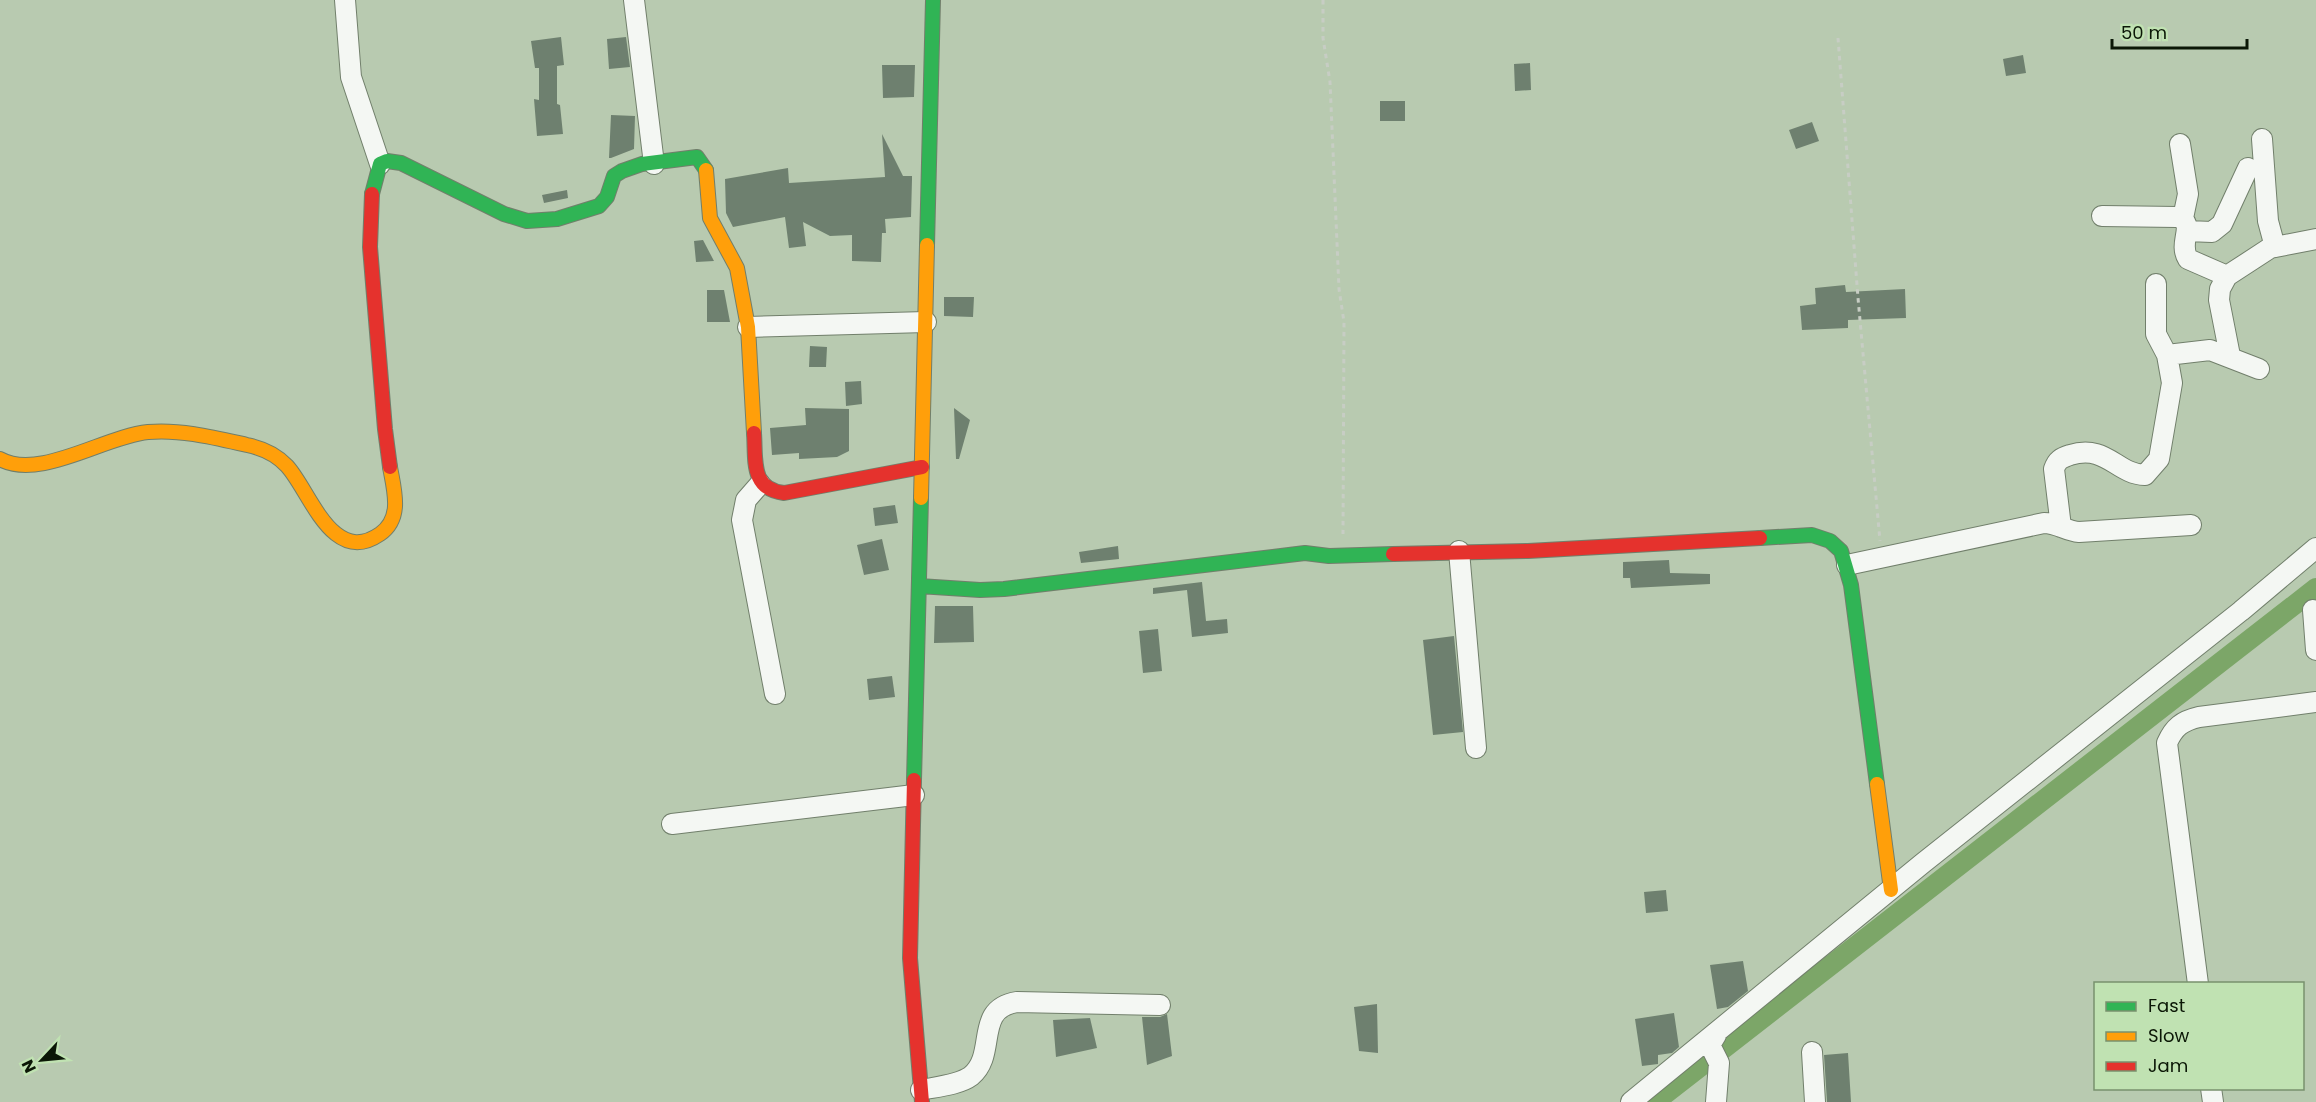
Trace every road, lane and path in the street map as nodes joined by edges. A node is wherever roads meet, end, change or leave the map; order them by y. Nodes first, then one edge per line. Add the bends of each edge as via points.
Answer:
1 (345, 0) edge
2 (634, 0) edge
3 (933, 0) edge
4 (1323, 0) edge
5 (1838, 38) dead end
6 (2262, 139) dead end
7 (2180, 144) dead end
8 (380, 164) junction
9 (654, 164) junction
10 (2248, 168) dead end
11 (2102, 216) dead end
12 (2185, 225) junction
13 (2316, 239) edge
14 (2275, 247) junction
15 (2227, 276) junction
16 (2156, 284) dead end
17 (926, 322) junction
18 (748, 327) junction
19 (2167, 355) junction
20 (2230, 356) junction
21 (2259, 369) dead end
22 (0, 459) edge
23 (922, 467) junction
24 (760, 484) junction
25 (2191, 525) dead end
26 (2061, 527) junction
27 (2316, 549) edge
28 (1459, 551) junction
29 (1342, 554) junction
30 (1881, 558) junction
31 (1847, 565) junction
32 (919, 586) junction
33 (2313, 610) dead end
34 (2316, 650) edge
35 (775, 694) dead end
36 (2316, 702) edge
37 (1476, 748) dead end
38 (914, 795) junction
39 (672, 824) dead end
40 (1891, 890) junction
41 (2198, 982) edge
42 (1160, 1005) dead end
43 (1713, 1040) junction
44 (1812, 1053) dead end
45 (921, 1096) edge
46 (1631, 1102) edge
47 (1716, 1102) edge
48 (1815, 1102) edge

1 - 8 street via 351,77
2 - 9 street
3 - 17 street
4 - 29 path via 1344,322
5 - 30 path
6 - 14 street via 2268,220
7 - 12 street via 2188,194
8 - 9 street via 401,163 527,222 558,219 599,206 605,202 619,172
8 - 22 street via 371,188 370,231 386,441 396,513 389,527 378,536 349,541 338,536 324,522 291,469 279,458 247,444 165,431 147,432 28,466
9 - 18 street via 698,157 705,166 710,218 737,268
10 - 12 street via 2222,224 2212,232
11 - 12 street
12 - 15 street via 2183,246 2188,259
13 - 14 street
14 - 15 street
15 - 20 street via 2219,300
16 - 19 street via 2156,334
17 - 18 street
17 - 23 street
18 - 24 street
19 - 20 street via 2210,350
19 - 26 street via 2172,383 2159,459 2145,475 2092,452 2062,457 2054,470
20 - 21 street
23 - 24 street via 784,493 769,492
23 - 32 street
24 - 35 street via 746,500 742,520
25 - 26 street via 2079,532
26 - 30 street via 2044,523
27 - 40 street
28 - 29 street
28 - 31 street via 1528,551 1812,535 1827,537 1835,543
28 - 37 street
29 - 32 street via 1286,554 1004,589
30 - 31 street
31 - 40 street
32 - 38 street
33 - 34 street
36 - 41 street via 2184,721 2167,743
38 - 39 street
38 - 45 street via 910,958
40 - 43 street
42 - 45 street via 1004,1004 994,1012 978,1068 970,1077
43 - 46 street
43 - 47 street via 1719,1063
44 - 48 street

